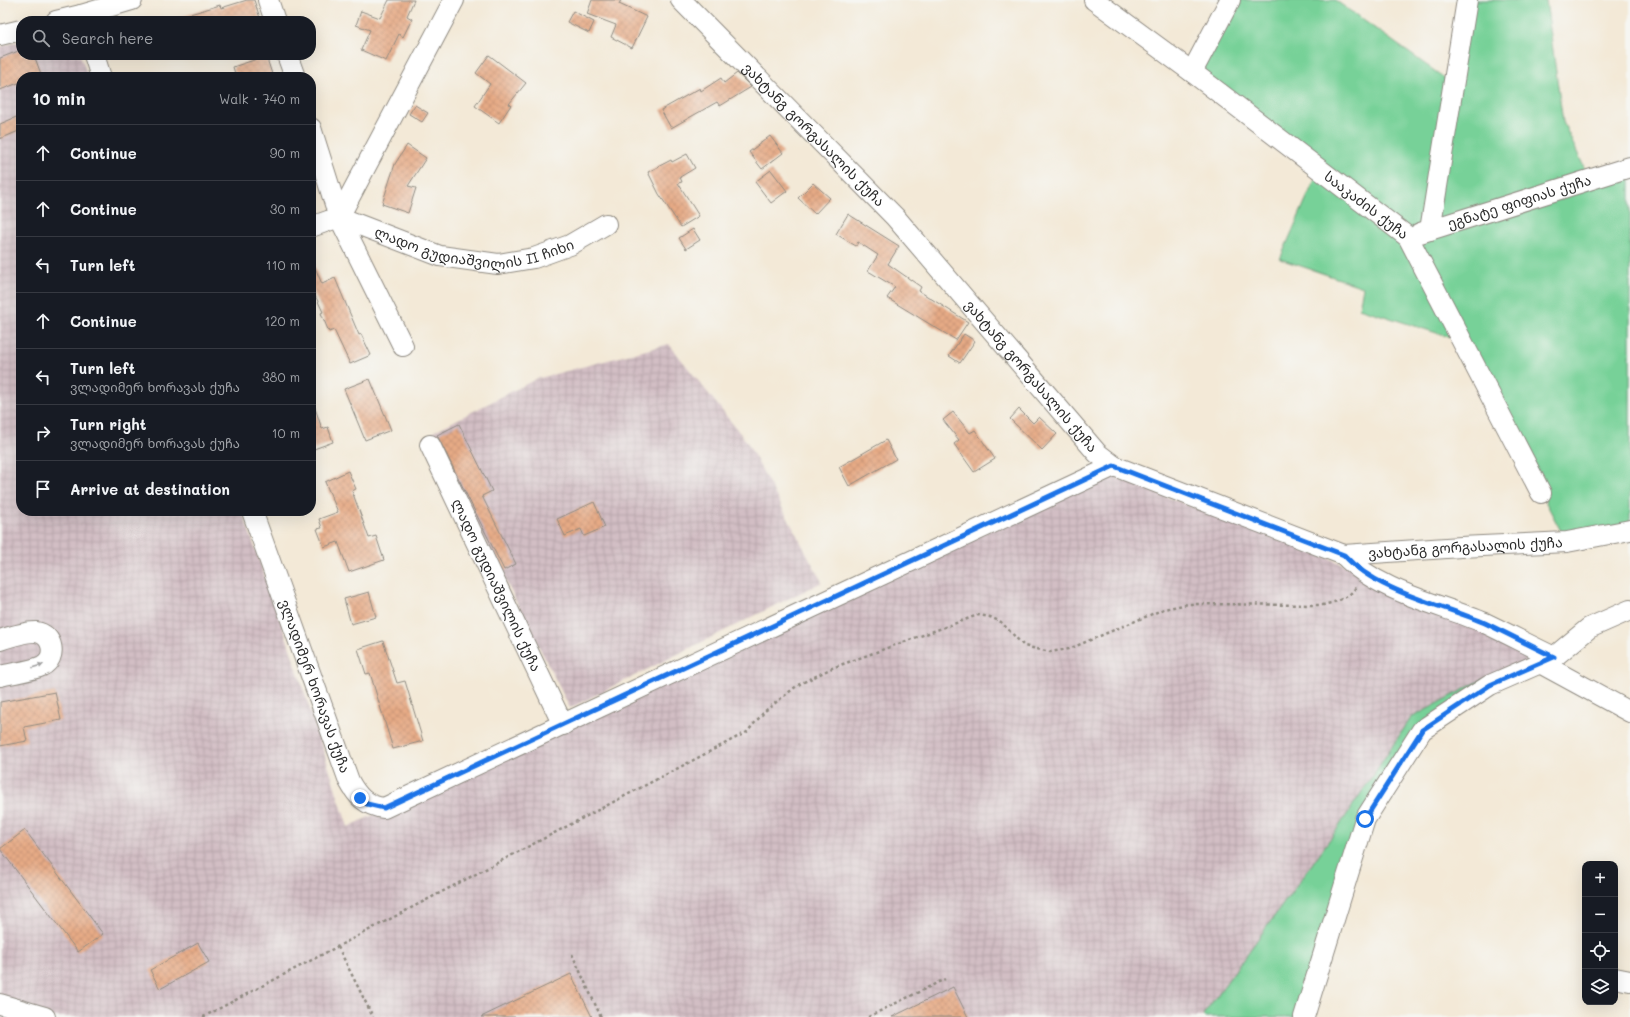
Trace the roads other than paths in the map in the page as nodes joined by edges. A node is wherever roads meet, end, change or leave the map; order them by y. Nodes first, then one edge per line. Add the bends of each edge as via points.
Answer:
1 (132, 0) edge
2 (268, 0) edge
3 (454, 0) edge
4 (681, 0) edge
5 (1094, 0) edge
6 (1230, 0) edge
7 (1467, 0) edge
8 (88, 16) edge
9 (273, 16) edge
10 (16, 31) edge
11 (0, 35) edge
12 (96, 60) edge
13 (289, 60) edge
14 (99, 72) edge
15 (293, 72) edge
16 (1192, 72) junction
17 (316, 144) edge
18 (1630, 168) edge
19 (339, 217) junction
20 (606, 224) dead end
21 (316, 225) edge
22 (1430, 230) junction
23 (1408, 237) junction
24 (403, 346) dead end
25 (430, 445) dead end
26 (1114, 466) junction
27 (1541, 493) dead end
28 (254, 516) edge
29 (1630, 530) edge
30 (1344, 555) junction
31 (1630, 610) edge
32 (0, 640) edge
33 (1547, 660) junction
34 (0, 676) edge
35 (1630, 712) edge
36 (563, 725) junction
37 (1618, 979) edge
38 (1630, 981) edge
39 (0, 1004) edge
40 (46, 1017) edge
41 (1304, 1017) edge

1 - 8 street
2 - 9 street
3 - 19 street
4 - 26 street, ვახტანგ გორგასალის ქუჩა via 895,217 1097,453
5 - 16 street, სააკაძის ქუჩა
6 - 16 street
7 - 22 street
10 - 11 street
12 - 14 street
13 - 15 street
16 - 23 street, სააკაძის ქუჩა
17 - 19 street
18 - 22 street, ეგნატე ფიფიას ქუჩა
19 - 20 street, ლადო გუდიაშვილის II ჩიხი via 440,256 498,264 534,258 570,245
19 - 21 street
19 - 24 street
22 - 23 street, ეგნატე ფიფიას ქუჩა
23 - 27 street, სააკაძის ქუჩა
25 - 36 street, ლადო გუდიაშვილის ქუჩა
26 - 30 street, ვახტანგ გორგასალის ქუჩა
26 - 36 street, ვლადიმერ ხორავას ქუჩა
28 - 36 street, ვლადიმერ ხორავას ქუჩა via 349,781 367,804 384,808
29 - 30 street, ვახტანგ გორგასალის ქუჩა via 1567,542
30 - 33 street via 1363,573 1399,590 1485,623
31 - 33 street via 1589,628
34 -> 32 street via 42,666 50,660 52,652 49,639 35,631
33 - 35 street
33 - 41 street via 1490,685 1422,730 1365,819
37 - 38 street
39 - 40 street

